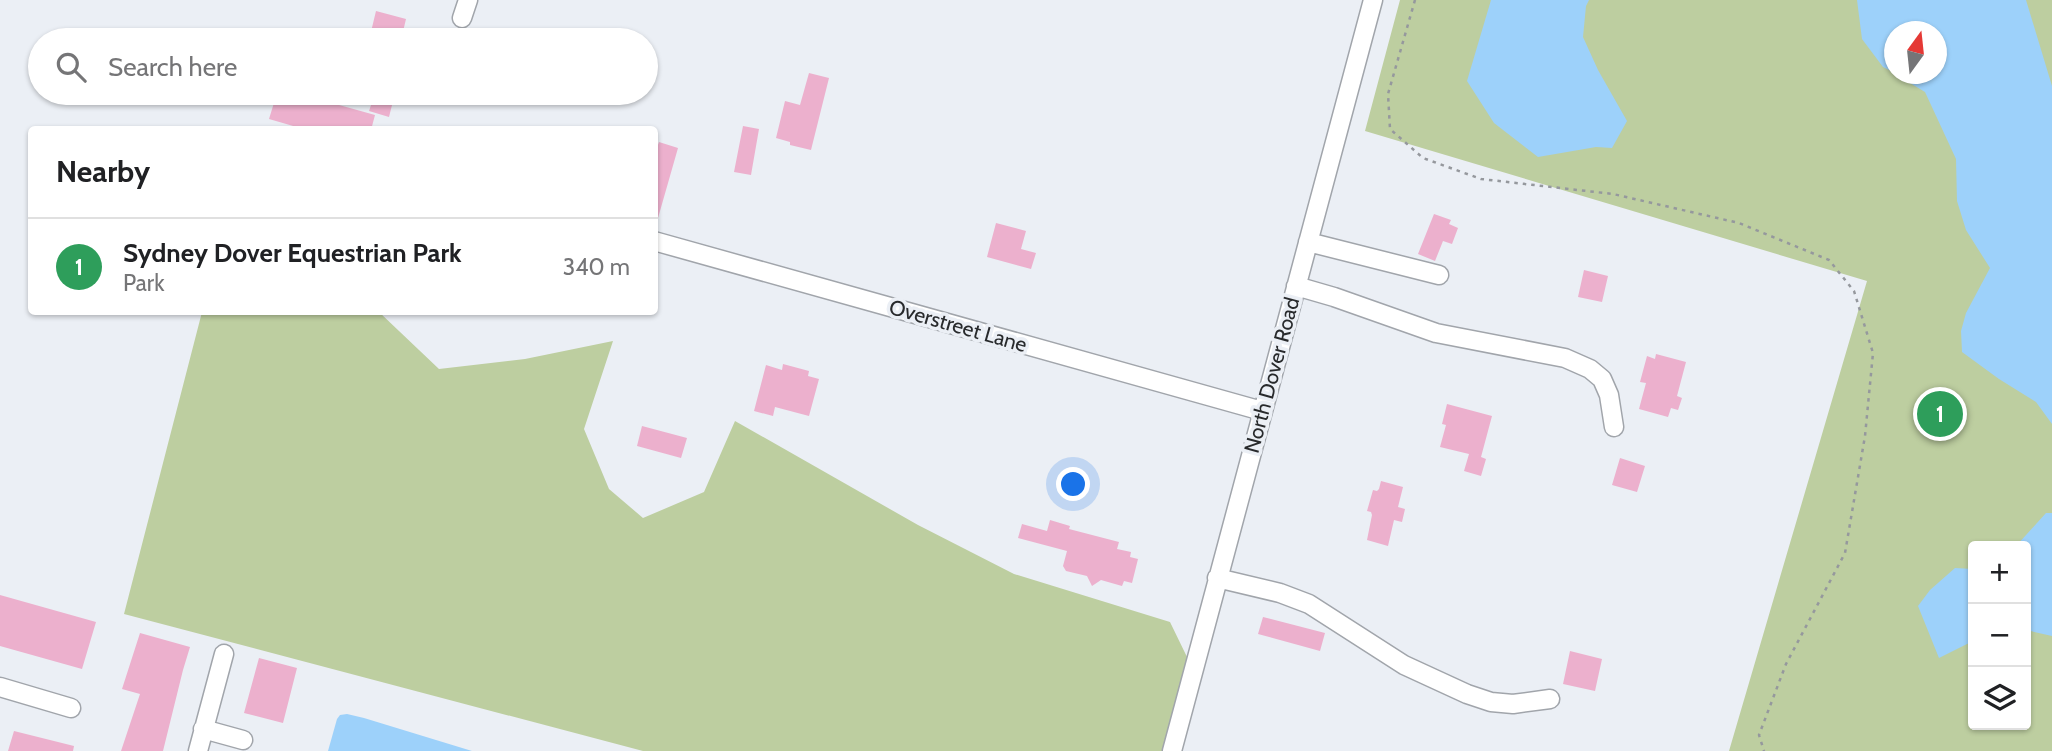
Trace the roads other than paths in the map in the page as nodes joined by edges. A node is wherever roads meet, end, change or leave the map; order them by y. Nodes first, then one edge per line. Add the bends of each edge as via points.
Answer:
1 (468, 0) edge
2 (1373, 0) edge
3 (462, 18) dead end
4 (658, 242) edge
5 (1308, 242) junction
6 (1439, 275) dead end
7 (1296, 286) junction
8 (1262, 411) junction
9 (1614, 427) dead end
10 (1217, 578) junction
11 (224, 654) dead end
12 (0, 687) edge
13 (1550, 699) dead end
14 (71, 708) dead end
15 (203, 729) junction
16 (243, 740) dead end
17 (198, 751) edge
18 (1172, 751) edge

1 - 3 street
2 - 5 street, North Dover Road
4 - 8 street, Overstreet Lane
5 - 6 street
5 - 7 street, North Dover Road
7 - 8 street, North Dover Road
7 - 9 street via 1436,333 1564,358 1590,369 1602,379 1609,395
8 - 10 street, North Dover Road
10 - 13 street via 1309,604 1404,665 1467,694 1513,704
10 - 18 street, North Dover Road
11 - 15 street
12 - 14 street
15 - 16 street
15 - 17 street

